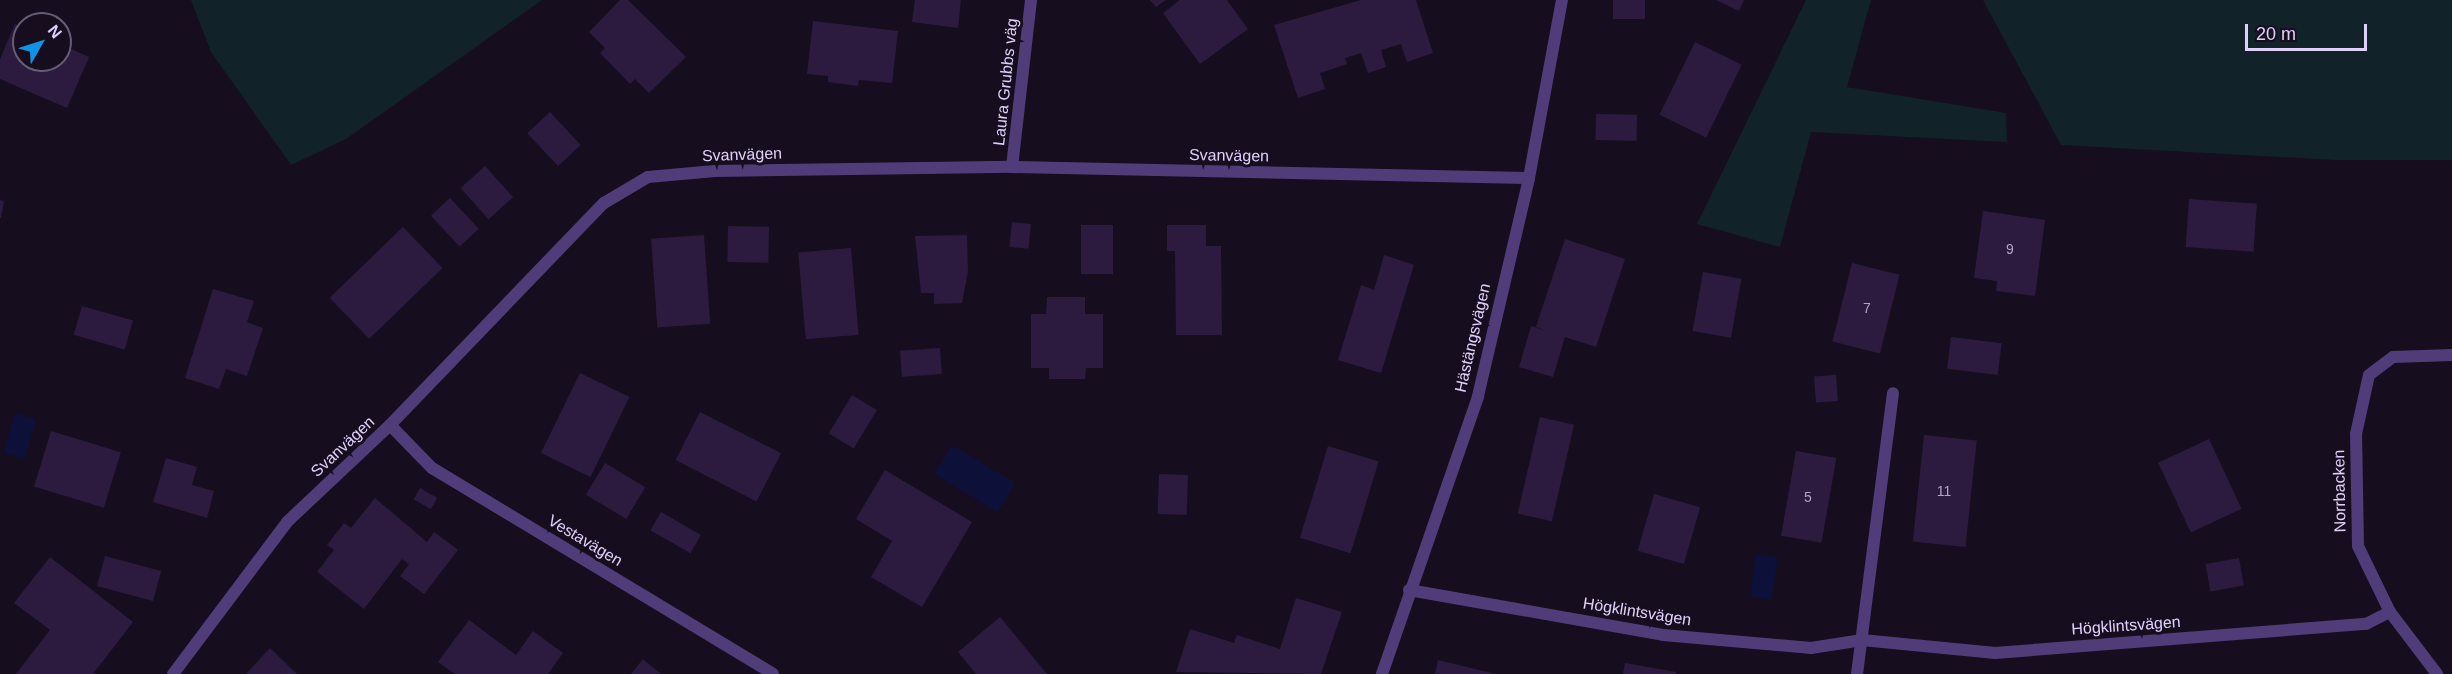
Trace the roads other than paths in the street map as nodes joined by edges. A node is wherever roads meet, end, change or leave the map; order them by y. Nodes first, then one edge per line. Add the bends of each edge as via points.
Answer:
1 (1031, 0) edge
2 (1562, 0) edge
3 (1012, 167) junction
4 (1529, 178) junction
5 (2452, 355) edge
6 (1893, 393) dead end
7 (390, 425) junction
8 (1409, 590) junction
9 (2390, 612) junction
10 (1862, 640) junction
11 (173, 674) edge
12 (773, 674) edge
13 (1382, 674) edge
14 (1857, 674) edge
15 (2437, 674) edge

1 - 3 street, Laura Grubbs väg
2 - 4 street, Hästängsvägen
3 - 4 street, Svanvägen
3 - 7 street, Svanvägen via 715,171 648,177 604,202
4 - 8 street, Hästängsvägen via 1478,396
5 - 9 street, Norrbacken via 2393,357 2369,375 2356,434 2358,546
6 - 10 street
7 - 11 street, Svanvägen via 287,522
7 - 12 street, Vestavägen via 432,468
8 - 10 street, Högklintsvägen via 1663,635 1811,648
8 - 13 street, Hästängsvägen
9 - 10 street, Högklintsvägen via 2366,624 1995,653
9 - 15 street, Norrbacken
10 - 14 street

